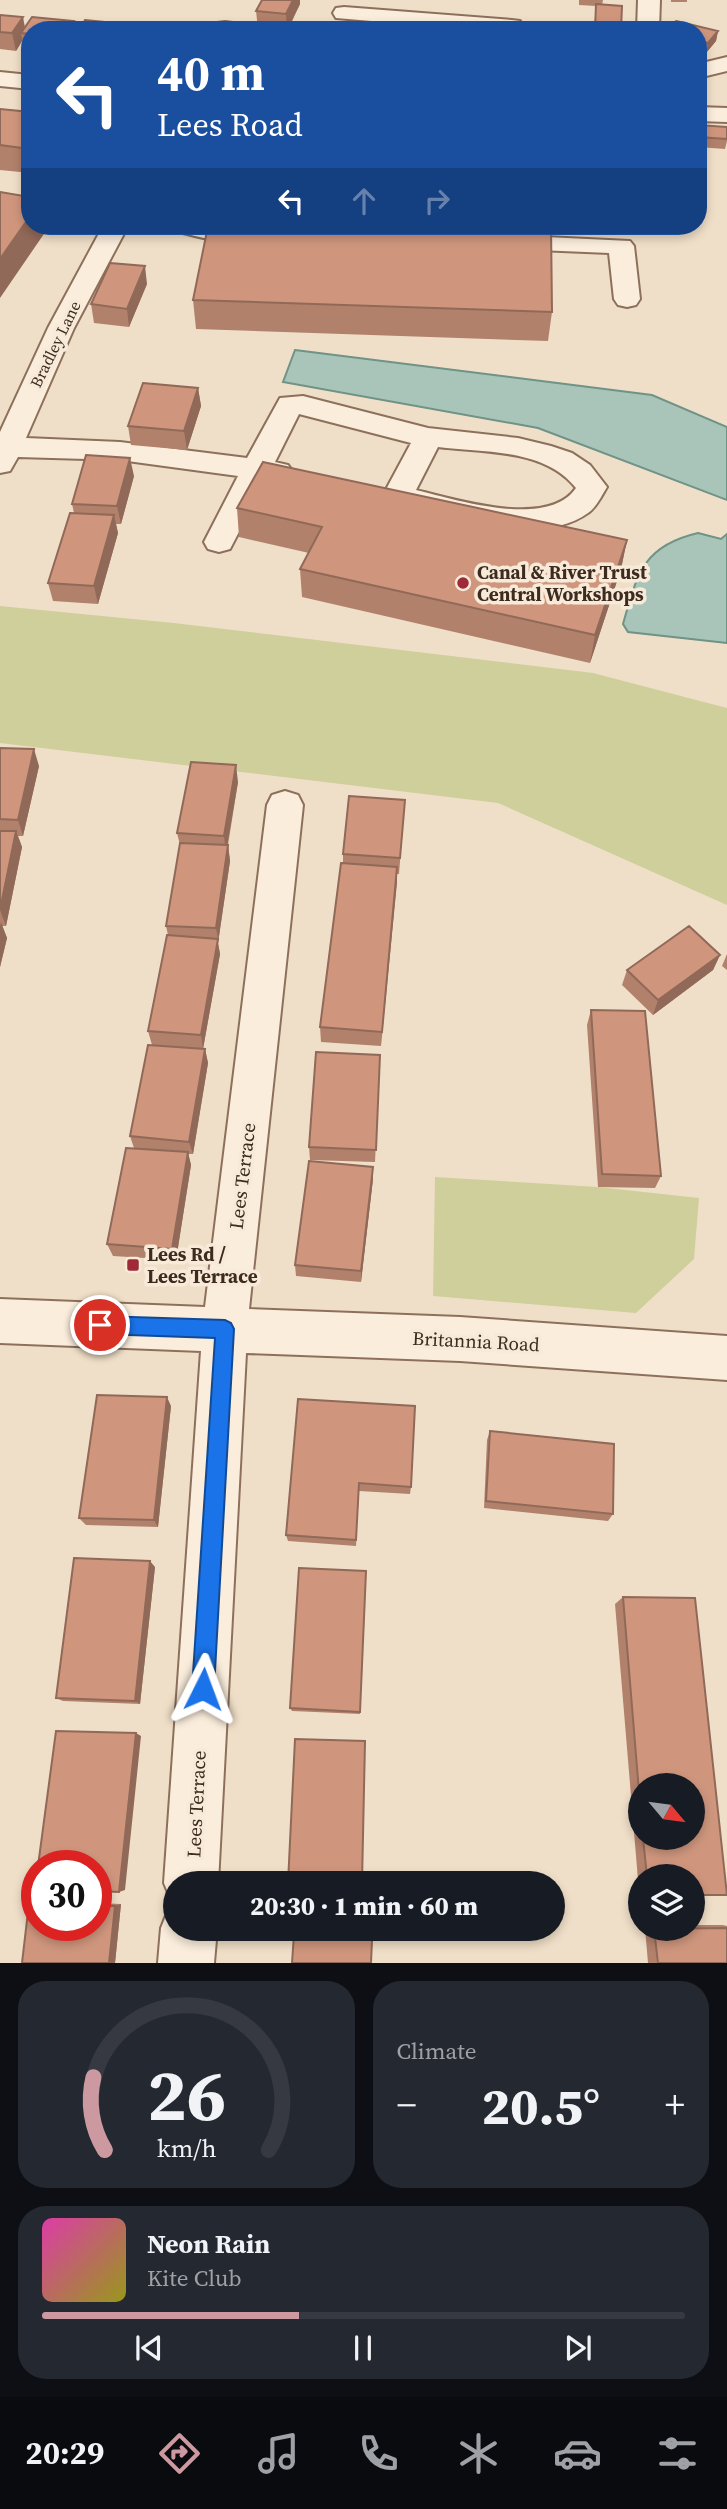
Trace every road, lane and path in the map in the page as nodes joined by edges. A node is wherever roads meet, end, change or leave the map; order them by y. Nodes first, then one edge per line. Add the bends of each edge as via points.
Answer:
1 (515, 0) edge
2 (649, 0) edge
3 (344, 13) dead end
4 (434, 21) edge
5 (513, 21) edge
6 (648, 21) edge
7 (727, 64) edge
8 (707, 69) edge
9 (0, 79) edge
10 (21, 81) edge
11 (707, 114) edge
12 (727, 114) edge
13 (110, 235) edge
14 (229, 235) edge
15 (285, 237) edge
16 (481, 242) edge
17 (628, 299) dead end
18 (429, 437) junction
19 (3, 456) edge
20 (256, 467) junction
21 (307, 478) edge
22 (219, 542) dead end
23 (285, 805) dead end
24 (0, 1321) edge
25 (225, 1329) junction
26 (727, 1358) edge
27 (192, 1871) edge
28 (188, 1941) edge
29 (187, 1963) edge

1 - 5 street
2 - 6 street
3 - 4 street
7 - 8 street
9 - 10 street
11 - 12 street
13 - 19 street, Bradley Lane via 61,328 23,385
14 - 15 street
16 - 17 street via 621,246
18 - 18 street via 385,493 526,520 547,519 589,497 592,487 587,477 557,459 518,447
18 - 20 street via 290,404
19 - 20 street via 120,450
20 - 21 street
20 - 22 street
23 - 25 street, Lees Terrace
24 - 25 street, Britannia Road
25 - 26 street, Britannia Road via 460,1339
25 - 27 street, Lees Terrace
28 - 29 street

